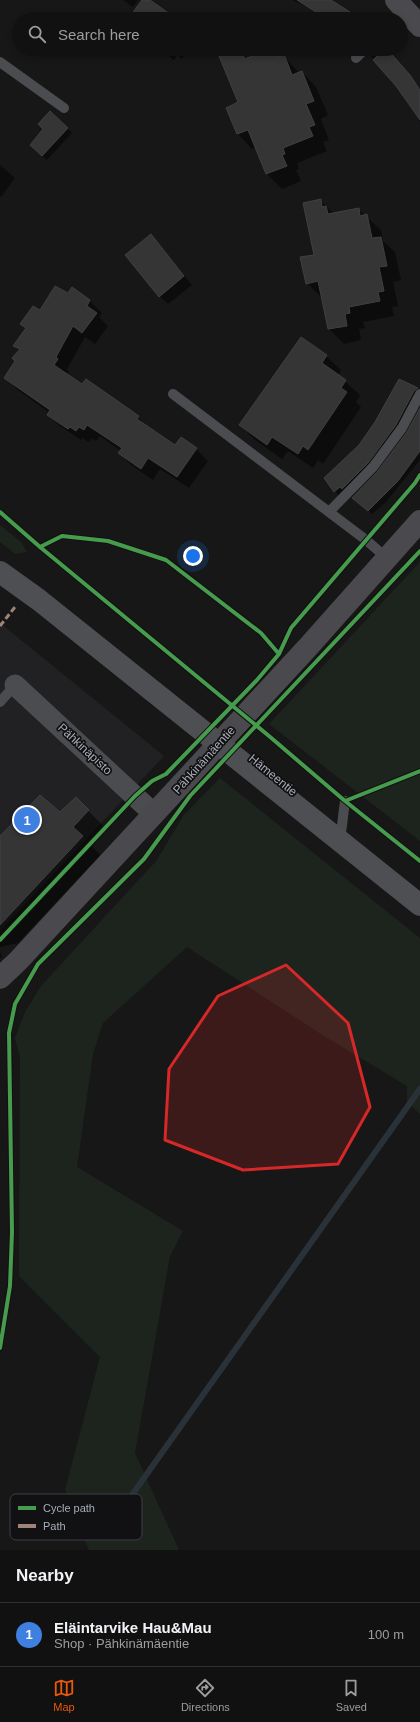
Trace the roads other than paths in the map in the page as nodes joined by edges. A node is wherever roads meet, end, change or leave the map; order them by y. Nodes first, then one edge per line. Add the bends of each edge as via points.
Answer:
1 (408, 17) edge
2 (420, 26) edge
3 (0, 62) edge
4 (64, 108) dead end
5 (172, 394) dead end
6 (420, 394) edge
7 (329, 512) junction
8 (420, 521) edge
9 (388, 559) junction
10 (0, 562) edge
11 (0, 572) edge
12 (39, 600) junction
13 (15, 685) joint
14 (0, 702) edge
15 (344, 801) dead end
16 (154, 814) junction
17 (340, 842) junction
18 (420, 905) edge
19 (0, 978) edge

1 - 2 street
3 - 4 lane
5 - 7 lane
6 - 7 lane via 402,428 373,467
7 - 9 lane
8 - 9 street, Pähkinämäentie
9 - 16 street, Pähkinämäentie
10 - 12 main road, Hämeentie
11 - 12 main road, Hämeentie
12 - 17 main road, Hämeentie
13 - 14 lane
13 - 16 street, Pähkinäpisto
15 - 17 lane
16 - 19 street, Pähkinämäentie
17 - 18 main road, Hämeentie

